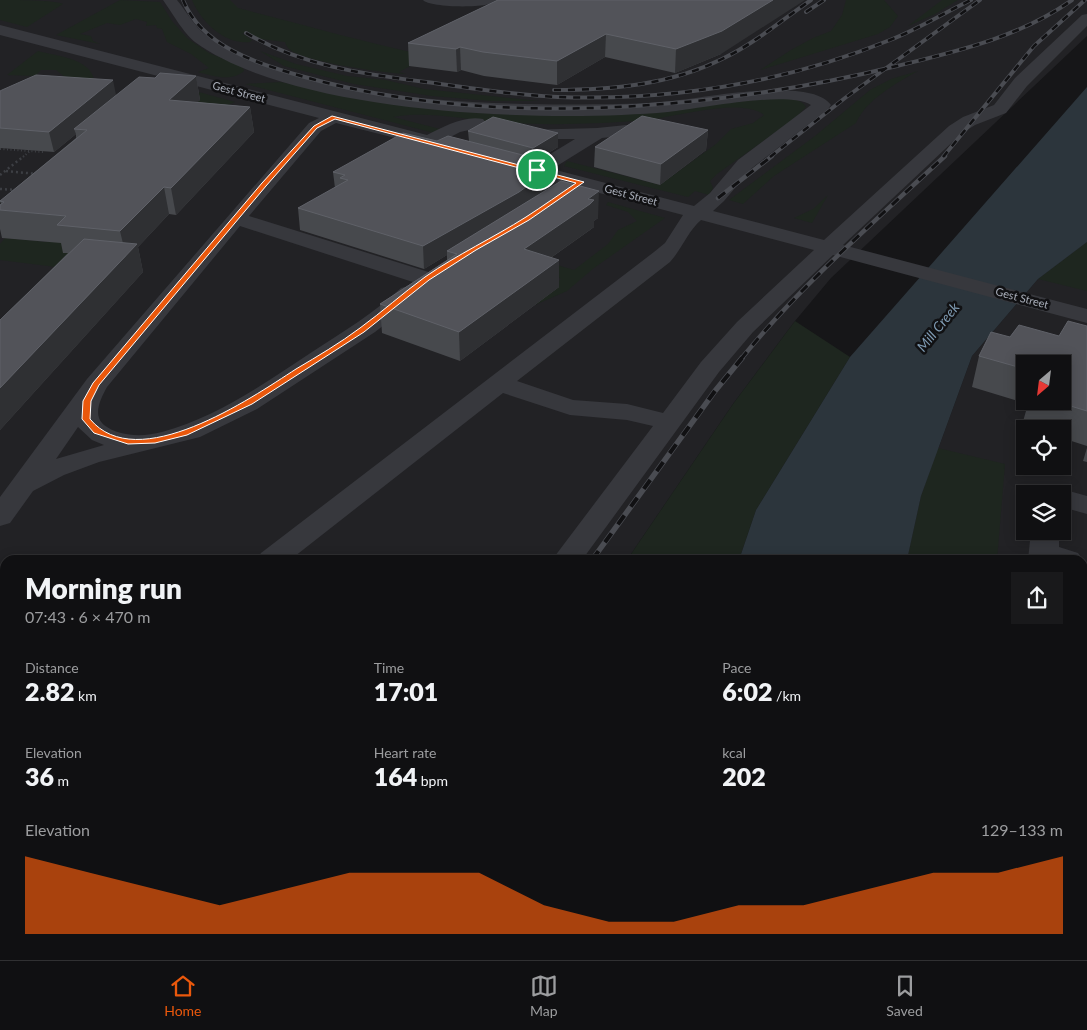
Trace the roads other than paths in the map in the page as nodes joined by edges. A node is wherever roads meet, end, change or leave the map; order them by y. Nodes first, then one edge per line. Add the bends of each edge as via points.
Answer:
1 (170, 0) edge
2 (430, 0) edge
3 (492, 0) edge
4 (1087, 18) edge
5 (0, 30) edge
6 (164, 72) junction
7 (143, 89) edge
8 (334, 117) junction
9 (476, 123) dead end
10 (676, 125) edge
11 (597, 132) junction
12 (530, 134) edge
13 (428, 142) junction
14 (455, 149) edge
15 (510, 163) edge
16 (537, 170) junction
17 (581, 182) junction
18 (557, 198) edge
19 (236, 218) junction
20 (1087, 316) edge
21 (498, 383) junction
22 (96, 384) junction
23 (670, 422) junction
24 (168, 438) junction
25 (17, 495) junction
26 (1071, 501) edge
27 (1087, 505) edge
28 (0, 517) edge
29 (278, 555) edge
30 (571, 555) edge

1 - 21 street via 192,32 233,58 284,76 375,97 454,107 558,111 669,107 784,94 820,102 819,108 746,164 717,197 686,224 662,257
2 - 3 street
4 - 23 street via 1021,82 1000,109 955,130 766,304 726,347
5 - 6 street, Gest Street
6 - 7 street
6 - 8 street, Gest Street
8 - 13 street, Gest Street
8 - 19 street via 315,127
9 - 13 street via 454,128
10 - 11 street
11 - 12 street
11 - 16 street
13 - 14 street, Gest Street
15 - 16 street, Gest Street
16 - 17 street, Gest Street
17 - 18 street
17 - 20 street, Gest Street
19 - 22 street
19 - 24 street via 434,274 380,318 265,394 230,413
21 - 23 street via 570,407 627,412
21 - 29 street
22 - 24 street via 85,409 86,419 96,431 128,442
22 - 25 street
23 - 30 street
24 - 25 street via 74,460 40,476
25 - 28 street
26 - 27 street

